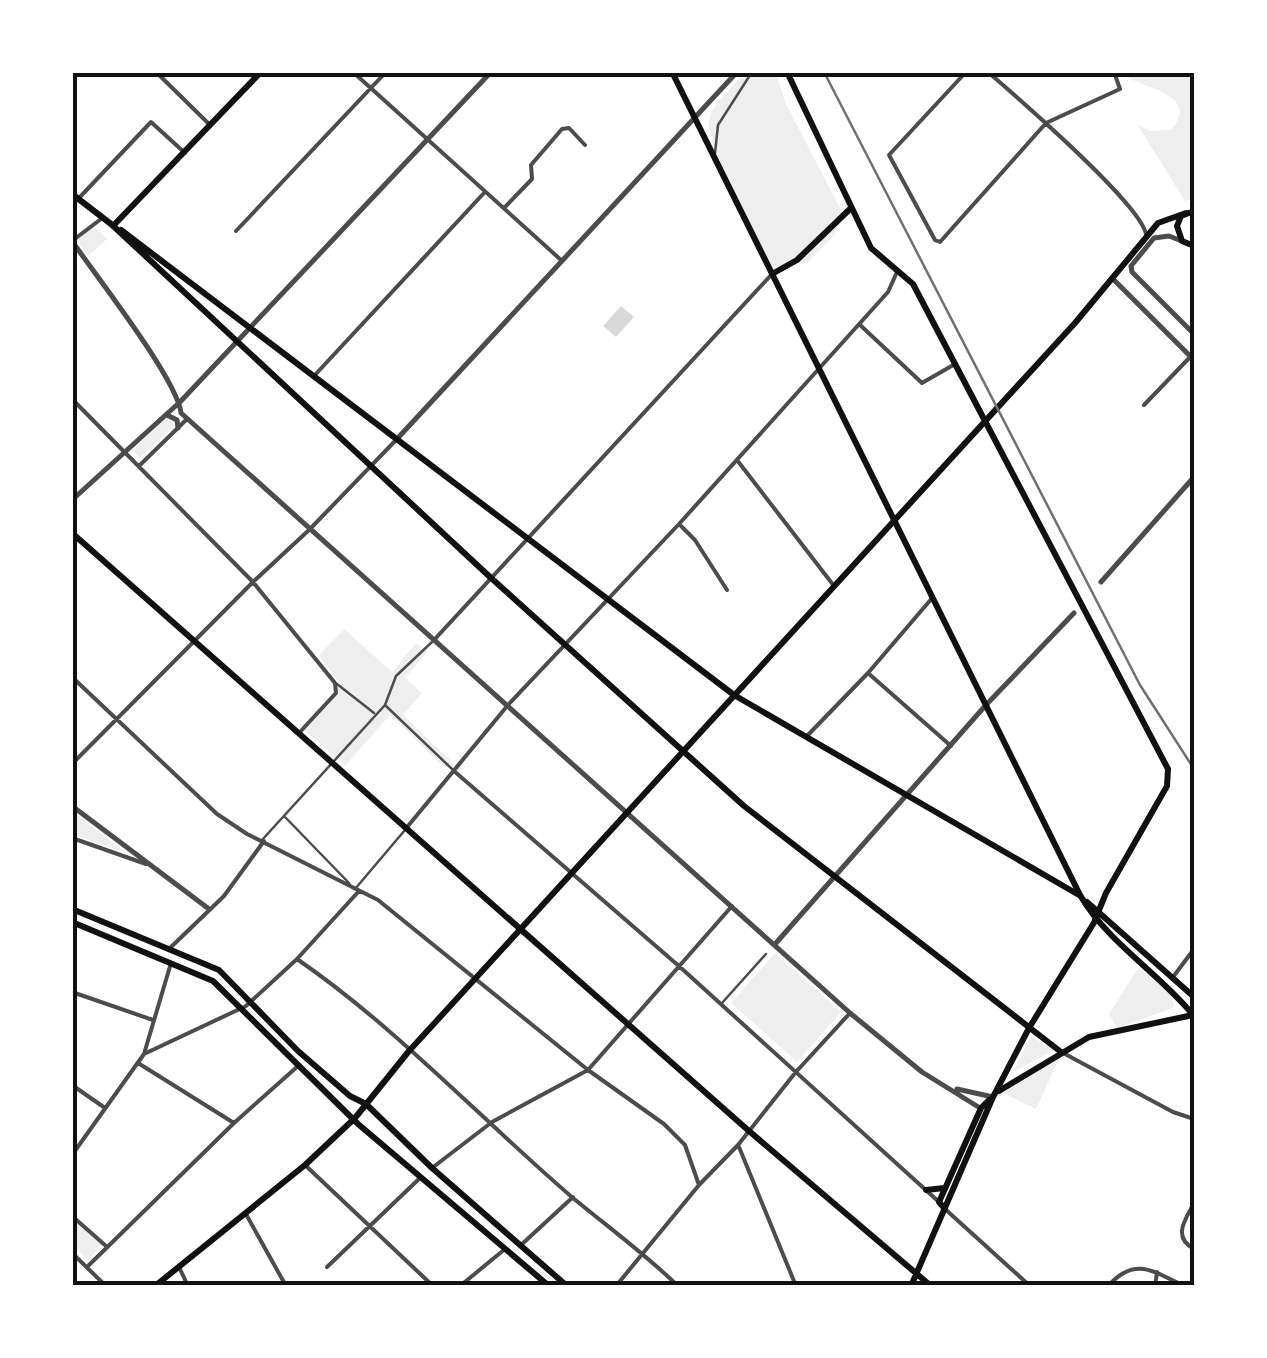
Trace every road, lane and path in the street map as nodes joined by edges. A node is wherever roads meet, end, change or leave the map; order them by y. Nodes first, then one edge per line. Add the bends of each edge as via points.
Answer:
1 (156, 72) edge
2 (353, 72) edge
3 (386, 72) edge
4 (491, 72) edge
5 (672, 72) edge
6 (737, 72) edge
7 (752, 72) edge
8 (966, 72) edge
9 (988, 72) edge
10 (1114, 72) edge
11 (256, 74) edge
12 (787, 74) edge
13 (371, 90) junction
14 (692, 118) junction
15 (1046, 123) junction
16 (210, 126) junction
17 (428, 140) junction
18 (585, 145) dead end
19 (184, 153) junction
20 (714, 160) junction
21 (486, 191) junction
22 (75, 196) edge
23 (851, 207) junction
24 (504, 208) junction
25 (1192, 211) edge
26 (1143, 221) junction
27 (109, 223) junction
28 (1158, 223) junction
29 (236, 231) dead end
30 (1146, 239) junction
31 (72, 241) edge
32 (1182, 241) junction
33 (1194, 246) edge
34 (562, 261) junction
35 (896, 272) junction
36 (772, 274) junction
37 (1112, 278) junction
38 (239, 320) junction
39 (859, 324) junction
40 (250, 329) junction
41 (228, 332) junction
42 (1194, 334) edge
43 (237, 342) junction
44 (1193, 356) edge
45 (954, 364) junction
46 (819, 368) junction
47 (314, 376) junction
48 (72, 400) edge
49 (180, 402) junction
50 (1144, 405) dead end
51 (167, 415) junction
52 (187, 419) junction
53 (178, 428) junction
54 (396, 440) junction
55 (126, 454) junction
56 (737, 460) junction
57 (371, 464) junction
58 (139, 466) junction
59 (1194, 477) edge
60 (72, 500) edge
61 (894, 521) junction
62 (679, 524) junction
63 (310, 530) junction
64 (72, 534) edge
65 (526, 538) junction
66 (490, 578) junction
67 (253, 582) junction
68 (1100, 582) dead end
69 (834, 586) junction
70 (727, 590) dead end
71 (932, 597) junction
72 (609, 600) junction
73 (1074, 614) dead end
74 (434, 640) junction
75 (195, 642) junction
76 (568, 644) junction
77 (868, 673) junction
78 (72, 677) edge
79 (336, 684) junction
80 (734, 695) junction
81 (385, 705) junction
82 (508, 705) junction
83 (986, 706) junction
84 (376, 715) junction
85 (116, 718) junction
86 (300, 733) junction
87 (806, 737) junction
88 (951, 746) junction
89 (682, 751) junction
90 (332, 763) junction
91 (72, 764) edge
92 (454, 771) junction
93 (907, 795) junction
94 (72, 806) edge
95 (626, 813) junction
96 (284, 816) junction
97 (407, 828) junction
98 (72, 838) edge
99 (263, 841) junction
100 (146, 864) junction
101 (572, 873) junction
102 (836, 878) junction
103 (357, 890) junction
104 (1080, 895) junction
105 (732, 906) junction
106 (72, 908) edge
107 (208, 909) junction
108 (1097, 917) junction
109 (72, 922) edge
110 (522, 928) junction
111 (124, 929) junction
112 (119, 941) junction
113 (776, 943) junction
114 (170, 948) junction
115 (1194, 949) edge
116 (766, 954) dead end
117 (296, 959) junction
118 (172, 962) junction
119 (680, 967) junction
120 (1172, 977) junction
121 (476, 980) junction
122 (72, 992) edge
123 (1194, 997) edge
124 (250, 1003) junction
125 (721, 1004) junction
126 (241, 1010) junction
127 (850, 1013) junction
128 (1194, 1015) edge
129 (152, 1020) junction
130 (629, 1026) junction
131 (1030, 1028) junction
132 (410, 1050) junction
133 (1061, 1052) junction
134 (144, 1054) junction
135 (138, 1063) junction
136 (299, 1065) junction
137 (588, 1070) junction
138 (795, 1074) junction
139 (72, 1085) edge
140 (950, 1087) junction
141 (992, 1097) junction
142 (366, 1104) junction
143 (106, 1108) junction
144 (984, 1110) junction
145 (356, 1118) junction
146 (1194, 1118) edge
147 (492, 1122) junction
148 (234, 1123) junction
149 (749, 1131) junction
150 (738, 1145) junction
151 (73, 1153) edge
152 (305, 1166) junction
153 (432, 1168) junction
154 (422, 1176) junction
155 (699, 1185) junction
156 (945, 1187) junction
157 (926, 1190) junction
158 (573, 1197) junction
159 (1194, 1204) edge
160 (942, 1206) junction
161 (246, 1215) junction
162 (72, 1216) edge
163 (369, 1225) junction
164 (521, 1245) junction
165 (106, 1246) junction
166 (505, 1249) junction
167 (1194, 1249) edge
168 (643, 1252) junction
169 (72, 1253) edge
170 (88, 1266) junction
171 (179, 1266) junction
172 (327, 1267) dead end
173 (1157, 1272) junction
174 (916, 1273) junction
175 (557, 1276) junction
176 (548, 1285) edge
177 (106, 1286) edge
178 (154, 1286) edge
179 (188, 1286) edge
180 (286, 1286) edge
181 (433, 1286) edge
182 (460, 1286) edge
183 (568, 1286) edge
184 (616, 1286) edge
185 (678, 1286) edge
186 (796, 1286) edge
187 (911, 1286) edge
188 (931, 1286) edge
189 (1030, 1286) edge
190 (1108, 1286) edge
191 (1155, 1286) edge
192 (1184, 1286) edge

1 - 16 street
2 - 13 street
3 - 13 street
4 - 17 street
5 - 14 main road
6 - 14 street
7 - 20 street via 718,125
8 - 15 street via 890,155 935,240 940,242
9 - 15 street
10 - 15 street via 1120,89
11 - 16 main road
12 - 23 main road
13 - 17 street
13 - 29 street
14 - 20 main road
14 - 34 street
15 - 26 street
16 - 19 main road
17 - 21 street
17 - 40 street
18 - 24 street via 562,129 531,164 532,179
19 - 22 street via 151,122
19 - 27 main road
20 - 36 main road
21 - 24 street
21 - 47 street
22 - 27 main road
23 - 35 main road via 876,256
23 - 36 main road
24 - 34 street
25 - 28 main road
25 - 32 main road via 1177,226
26 - 28 street
26 - 30 street
27 - 31 street
27 - 38 main road
27 - 41 main road
28 - 30 main road
30 - 37 main road
31 - 49 street
32 - 33 main road
32 - 42 street via 1154,238 1132,261 1132,272
34 - 54 street
35 - 39 street via 888,292
35 - 45 main road via 913,284
36 - 46 main road
36 - 65 street
37 - 44 street
37 - 61 main road
38 - 40 main road
38 - 41 main road
39 - 45 street via 922,383
39 - 46 street
40 - 43 street
40 - 47 main road
41 - 43 main road
43 - 49 street
43 - 57 main road
44 - 50 street
45 - 108 main road via 1169,775
46 - 56 street
46 - 61 main road
47 - 54 main road
48 - 55 street
49 - 51 street
49 - 52 street
51 - 53 street
51 - 55 street
52 - 53 street
52 - 63 street
53 - 58 street
54 - 57 street
54 - 65 main road
55 - 58 street
55 - 60 street
56 - 62 street
56 - 69 street
57 - 63 street
57 - 66 main road
58 - 67 street
59 - 68 street
61 - 69 main road
61 - 71 main road
62 - 70 street
62 - 72 street
63 - 67 street
63 - 74 street
64 - 75 main road
65 - 66 street
65 - 72 main road
66 - 74 street
66 - 76 main road
67 - 75 street
67 - 79 street
69 - 80 main road
71 - 77 street
71 - 83 main road
72 - 76 street
72 - 80 main road
73 - 83 street
74 - 81 street via 396,676
74 - 82 street
75 - 85 street
75 - 86 main road
76 - 82 street
76 - 89 main road
77 - 87 street
77 - 88 street
78 - 85 street
79 - 84 street
79 - 86 street via 333,697
80 - 87 main road
80 - 89 main road
81 - 84 street
81 - 92 street
82 - 92 street
82 - 95 street
83 - 88 street
83 - 104 main road
84 - 90 street
85 - 91 street
85 - 99 street via 217,814
86 - 90 main road
87 - 93 main road
88 - 93 street
89 - 95 main road
89 - 102 main road
90 - 96 street
90 - 97 main road
92 - 97 street
92 - 101 street
93 - 102 street
93 - 104 main road
94 - 100 street
95 - 101 main road
95 - 105 street
96 - 99 street
96 - 103 street
97 - 103 street
97 - 110 main road
98 - 100 street
99 - 103 street
99 - 107 street
100 - 107 street
101 - 110 main road
101 - 119 street
102 - 113 street
102 - 131 main road
103 - 117 street
103 - 121 street
104 - 108 main road
105 - 113 street
105 - 119 street
106 - 111 main road
107 - 114 street
108 - 120 main road
108 - 128 main road
108 - 131 main road
109 - 112 main road
110 - 121 main road
110 - 130 main road
111 - 112 main road
111 - 114 main road
112 - 118 main road
113 - 127 street
114 - 124 main road via 219,970
115 - 120 street
116 - 125 street
117 - 124 street
117 - 132 street
118 - 126 main road via 213,980
118 - 129 street
119 - 125 street
119 - 130 street
120 - 123 main road
121 - 132 main road
121 - 137 street
122 - 129 street
124 - 126 street
124 - 142 main road
125 - 138 street
126 - 134 street
126 - 136 main road
127 - 138 street
127 - 140 street
128 - 133 main road via 1104,1032
129 - 134 street
130 - 137 street
130 - 149 main road
131 - 133 main road
131 - 141 main road
132 - 142 main road
132 - 147 street
133 - 141 main road
133 - 146 street
134 - 135 street
135 - 143 street
135 - 148 street
136 - 145 main road
136 - 148 street
137 - 147 street
137 - 155 street via 677,1135
138 - 149 street
138 - 157 street
139 - 143 street
140 - 141 street
140 - 144 street
141 - 144 main road
142 - 145 main road
142 - 153 main road
143 - 151 street
144 - 156 main road
144 - 160 main road
145 - 152 main road
145 - 154 main road
147 - 153 street
147 - 158 street
148 - 165 street
149 - 150 street
149 - 174 main road
150 - 155 street
150 - 186 street
152 - 161 main road
152 - 163 street
153 - 164 main road
154 - 163 street
154 - 166 main road
155 - 168 street
156 - 157 main road
156 - 160 main road
157 - 160 street
158 - 164 street
158 - 168 street
159 - 167 street via 1181,1234
160 - 174 main road
160 - 189 street
161 - 171 main road
161 - 180 street
162 - 165 street
163 - 172 street
163 - 181 street
164 - 175 main road
165 - 170 street
166 - 176 main road
166 - 182 street
168 - 184 street
168 - 185 street
169 - 170 street
170 - 177 street
171 - 178 main road
171 - 179 street
173 - 190 street via 1131,1268
173 - 191 street
173 - 192 street
174 - 187 main road
174 - 188 main road
175 - 176 main road
175 - 183 main road

